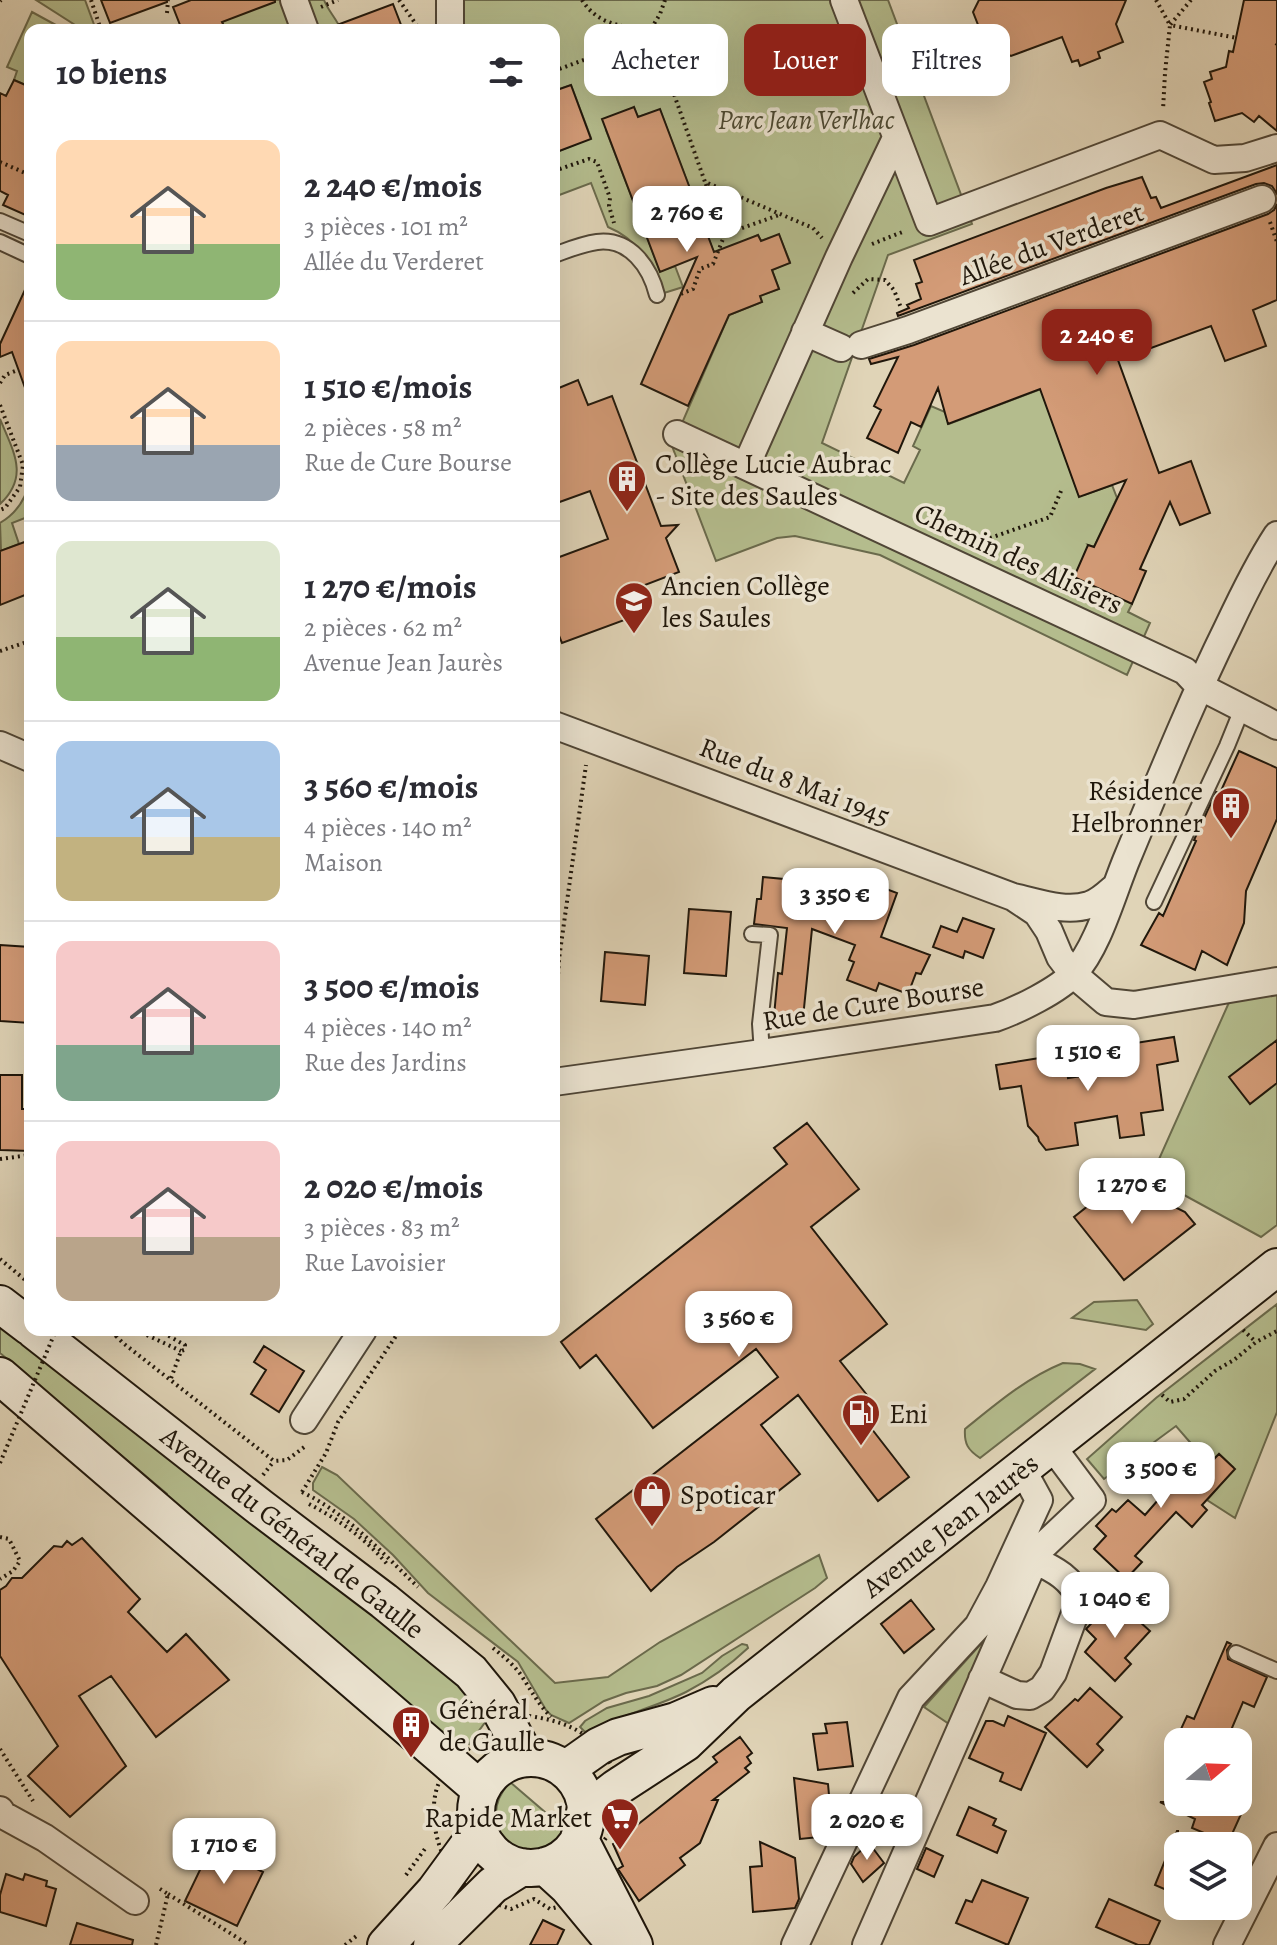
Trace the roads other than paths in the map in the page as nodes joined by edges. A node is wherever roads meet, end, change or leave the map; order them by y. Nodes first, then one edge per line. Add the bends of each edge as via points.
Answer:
1 (294, 0) edge
2 (450, 0) edge
3 (844, 0) edge
4 (303, 24) edge
5 (450, 24) edge
6 (896, 138) junction
7 (1277, 148) edge
8 (1262, 199) dead end
9 (0, 221) edge
10 (24, 231) edge
11 (0, 242) edge
12 (24, 253) edge
13 (560, 253) edge
14 (657, 295) dead end
15 (834, 342) junction
16 (677, 434) dead end
17 (746, 466) junction
18 (1277, 535) edge
19 (1199, 686) junction
20 (1242, 709) junction
21 (1277, 726) edge
22 (560, 727) edge
23 (0, 745) edge
24 (24, 755) edge
25 (1115, 887) junction
26 (1013, 897) junction
27 (1154, 902) dead end
28 (752, 934) dead end
29 (1073, 974) junction
30 (1277, 981) edge
31 (762, 1053) junction
32 (560, 1081) edge
33 (1277, 1267) edge
34 (0, 1304) edge
35 (24, 1322) edge
36 (42, 1336) edge
37 (360, 1336) edge
38 (0, 1376) edge
39 (314, 1430) road end
40 (1051, 1445) junction
41 (1022, 1469) junction
42 (1034, 1560) junction
43 (1236, 1653) dead end
44 (1277, 1671) edge
45 (982, 1679) junction
46 (736, 1694) junction
47 (526, 1758) junction
48 (565, 1770) junction
49 (481, 1790) junction
50 (0, 1810) edge
51 (582, 1825) junction
52 (479, 1831) junction
53 (1277, 1846) edge
54 (534, 1867) junction
55 (587, 1884) junction
56 (135, 1901) dead end
57 (386, 1945) edge
58 (432, 1945) edge
59 (616, 1945) edge
60 (634, 1945) edge
61 (795, 1945) edge
62 (866, 1945) edge
63 (1227, 1945) edge

1 - 4 street
2 - 5 street
3 - 6 street
6 - 7 street via 929,222 1160,135 1214,160
6 - 15 street via 839,257
8 - 15 street, Allée du Verderet via 908,330
9 - 10 lane
11 - 12 lane
13 - 14 lane via 598,241 620,243 639,257
15 - 17 street
16 - 17 street, Chemin des Alisiers
17 - 19 street, Chemin des Alisiers via 1185,671
18 - 19 street
19 - 20 street, Chemin des Alisiers
19 - 25 street
20 - 21 street, Chemin des Alisiers
20 - 27 lane
22 - 26 street, Rue du 8 Mai 1945
23 - 24 street
25 - 26 street, Rue du 8 Mai 1945 via 1086,906 1063,908
25 - 29 street via 1092,948
26 - 29 street, Rue du 8 Mai 1945 via 1037,913
28 - 31 lane via 770,935
29 - 30 street via 1106,1002 1134,1005
29 - 31 street, Rue de Cure Bourse via 995,1018
31 - 32 street, Rue de Cure Bourse
33 - 40 main road, Avenue Jean Jaurès
34 - 35 main road, Avenue du Général de Gaulle
36 - 47 main road, Avenue du Général de Gaulle via 471,1672 497,1704
37 - 39 street
38 - 49 main road
40 - 41 main road, Avenue Jean Jaurès
40 - 42 street via 1092,1500
41 - 46 main road, Avenue Jean Jaurès
41 - 61 street via 1039,1500 999,1587 978,1626 911,1698
42 - 45 street
42 - 45 street via 1064,1576 1080,1600 1053,1673 1030,1696
43 - 44 lane
45 - 62 street
46 - 48 main road, Avenue Jean Jaurès via 676,1721 618,1737
46 - 51 main road, Avenue Jean Jaurès via 685,1743 621,1785
47 - 48 main road
47 - 49 main road via 499,1768
48 - 51 main road via 584,1800
49 - 52 main road
50 - 56 street
51 - 54 main road via 565,1856
51 - 55 main road
52 - 54 main road via 504,1861
52 - 57 main road
53 - 63 street
54 - 55 main road
54 - 58 main road via 502,1878
55 - 59 main road
55 - 60 main road

